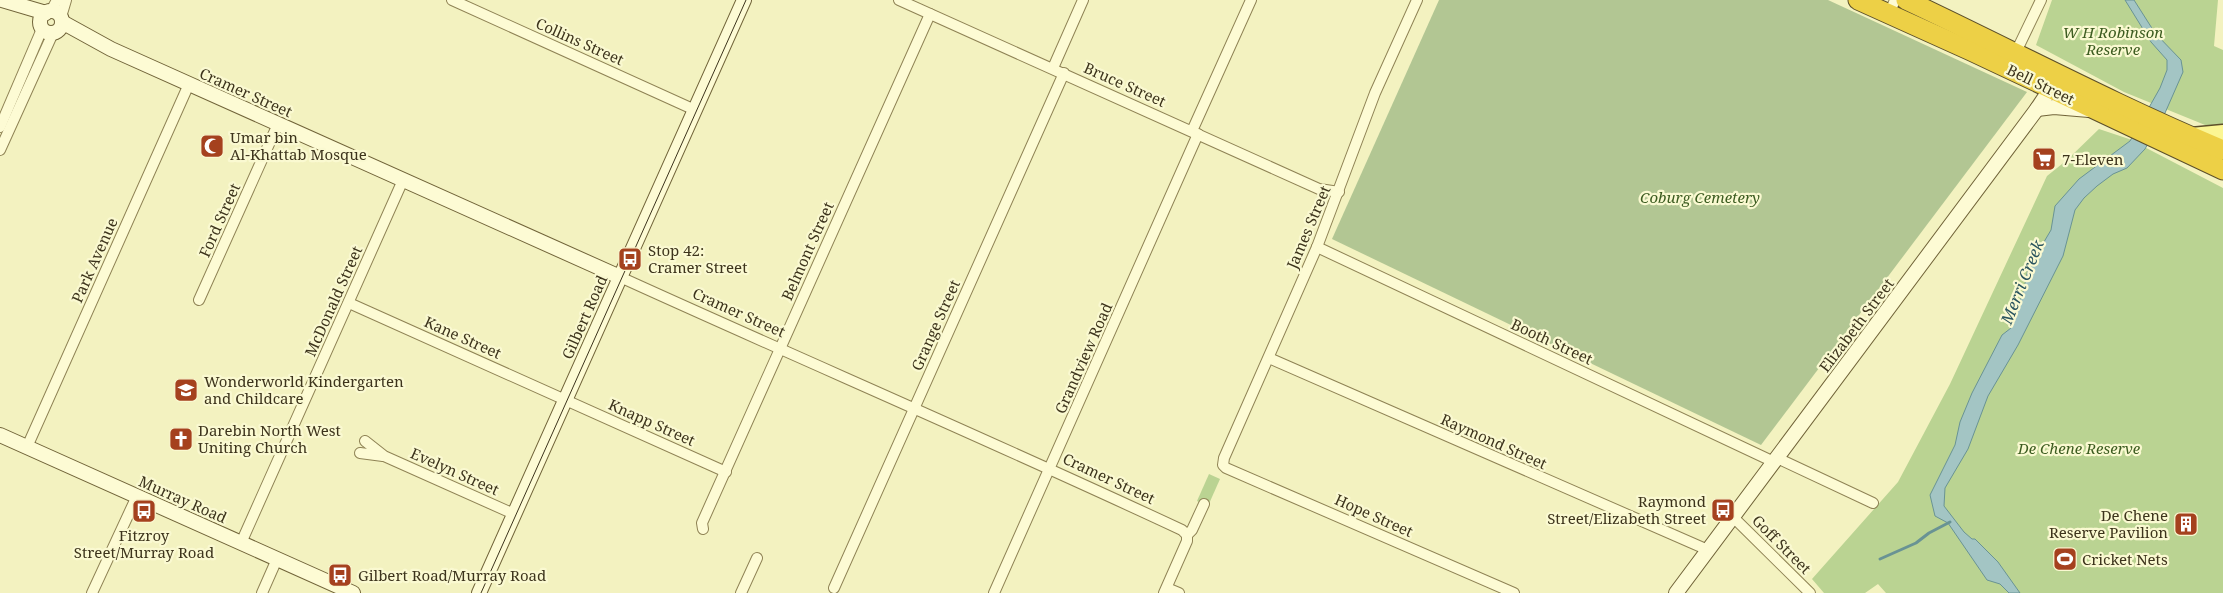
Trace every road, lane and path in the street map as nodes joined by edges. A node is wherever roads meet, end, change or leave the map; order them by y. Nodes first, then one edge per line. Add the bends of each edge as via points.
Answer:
1 (2, 0) edge
2 (66, 0) edge
3 (452, 0) edge
4 (744, 0) edge
5 (900, 0) edge
6 (1083, 0) edge
7 (1251, 0) edge
8 (1417, 0) edge
9 (1858, 0) edge
10 (1906, 0) edge
11 (2041, 0) edge
12 (915, 3) edge
13 (0, 5) edge
14 (1892, 7) edge
15 (930, 14) junction
16 (52, 20) edge
17 (2016, 52) junction
18 (1053, 68) junction
19 (1064, 73) junction
20 (2055, 82) junction
21 (189, 84) junction
22 (19, 96) junction
23 (2037, 109) junction
24 (695, 110) junction
25 (2093, 110) junction
26 (2133, 119) junction
27 (278, 124) junction
28 (0, 127) edge
29 (1195, 133) junction
30 (2223, 133) edge
31 (2182, 139) junction
32 (0, 150) edge
33 (2223, 150) edge
34 (2223, 170) edge
35 (404, 180) junction
36 (1339, 192) junction
37 (1317, 246) junction
38 (620, 277) junction
39 (200, 300) dead end
40 (349, 303) junction
41 (780, 348) junction
42 (1269, 358) junction
43 (565, 399) junction
44 (914, 410) junction
45 (0, 435) edge
46 (365, 441) dead end
47 (27, 447) junction
48 (360, 453) dead end
49 (384, 456) junction
50 (1775, 460) junction
51 (1223, 465) joint
52 (1050, 469) junction
53 (726, 472) junction
54 (136, 496) junction
55 (1873, 503) dead end
56 (1204, 504) dead end
57 (514, 514) junction
58 (1733, 516) junction
59 (702, 529) dead end
60 (1187, 535) junction
61 (241, 543) junction
62 (1708, 550) junction
63 (757, 558) dead end
64 (277, 559) junction
65 (834, 588) dead end
66 (1165, 590) edge
67 (92, 593) edge
68 (262, 593) edge
69 (353, 593) edge
70 (478, 593) edge
71 (740, 593) edge
72 (994, 593) edge
73 (1179, 593) edge
74 (1514, 593) edge
75 (1676, 593) edge
76 (1810, 593) edge

1 - 16 street, Cramer Street
2 - 16 street
3 - 24 street, Collins Street
4 - 24 street, Gilbert Road
5 - 12 street, Bruce Street
6 - 18 street
7 - 29 street, Grandview Road
8 - 36 street, James Street via 1375,93
9 - 14 highway, Bell Street
10 - 17 highway, Bell Street
11 - 17 street
12 - 15 street, Bruce Street
13 - 16 street, Cramer Street
14 - 20 highway, Bell Street
15 - 18 street, Bruce Street
15 - 41 street, Belmont Street
16 - 21 street, Cramer Street
16 - 22 street
17 - 20 highway, Bell Street
18 - 19 street, Bruce Street
19 - 29 street, Bruce Street
19 - 44 street, Grange Street
20 - 23 street, Elizabeth Street
20 - 25 highway, Bell Street
20 - 26 highway, Bell Street
21 - 27 street, Cramer Street
21 - 47 street, Park Avenue
22 - 28 street
22 - 32 street
23 - 25 street
23 - 50 street, Elizabeth Street
24 - 38 street, Gilbert Road
25 - 26 highway, Bell Street
26 - 31 highway, Bell Street
27 - 35 street, Cramer Street
27 - 39 street, Ford Street
29 - 36 street, Bruce Street via 1320,189
29 - 52 street, Grandview Road
30 - 31 main road
31 - 33 highway, Bell Street
31 - 34 highway, Bell Street
35 - 38 street, Cramer Street
35 - 40 street, McDonald Street
36 - 37 street, James Street
37 - 42 street, James Street
37 - 50 street, Booth Street
38 - 41 street, Cramer Street
38 - 43 street, Gilbert Road
40 - 43 street, Kane Street
40 - 61 street, McDonald Street
41 - 44 street, Cramer Street
41 - 53 street, Belmont Street
42 - 51 street, James Street
42 - 62 street, Raymond Street
43 - 53 street, Knapp Street
43 - 57 street, Gilbert Road
44 - 52 street, Cramer Street
44 - 65 street, Grange Street
45 - 47 street, Murray Road
46 - 49 street, Evelyn Street
47 - 54 street, Murray Road
48 - 49 street, Evelyn Street
49 - 57 street, Evelyn Street
50 - 55 street, Booth Street
50 - 58 street, Elizabeth Street
51 - 74 street, Hope Street
52 - 60 street, Cramer Street
52 - 72 street, Grandview Road
53 - 59 street, Belmont Street
54 - 61 street, Murray Road
54 - 67 street
56 - 60 street
57 - 70 street, Gilbert Road
58 - 62 street, Elizabeth Street
58 - 76 street, Goff Street
60 - 66 street via 1188,541
61 - 64 street, Murray Road
62 - 75 street, Elizabeth Street
63 - 71 street
64 - 68 street
64 - 69 street, Murray Road
66 - 73 street

